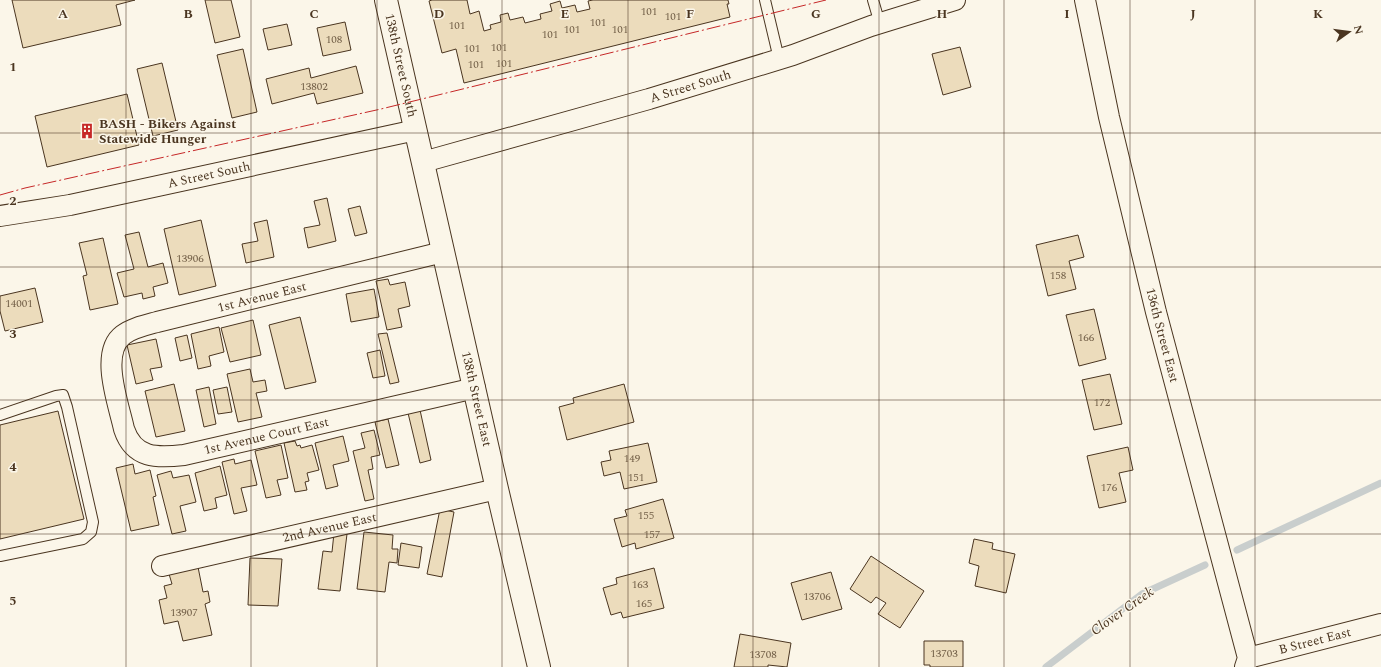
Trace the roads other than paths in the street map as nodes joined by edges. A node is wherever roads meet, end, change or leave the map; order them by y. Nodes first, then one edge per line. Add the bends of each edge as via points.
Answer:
1 (386, 0) edge
2 (765, 0) edge
3 (873, 0) edge
4 (955, 0) edge
5 (1085, 0) edge
6 (880, 24) junction
7 (779, 59) junction
8 (416, 130) junction
9 (424, 162) junction
10 (0, 216) edge
11 (443, 252) junction
12 (112, 374) joint
13 (475, 388) junction
14 (0, 415) edge
15 (497, 488) junction
16 (0, 556) edge
17 (162, 566) dead end
18 (1381, 624) edge
19 (1246, 662) edge
20 (539, 667) edge

1 - 8 street, 138th Street South
2 - 7 lane
3 - 6 lane
4 - 6 street, A Street South
5 - 19 street, 136th Street East via 1109,117 1156,312
6 - 7 street, A Street South
7 - 9 street, A Street South via 649,99
8 - 9 street, 138th Street East
8 - 10 street, A Street South via 70,205
9 - 11 street, 138th Street East
11 - 12 street, 1st Avenue East via 141,327 119,339 113,351
11 - 13 street, 138th Street East
12 - 13 street, 1st Avenue Court East via 127,437 131,444 141,452 162,457 199,453
13 - 15 street, 138th Street East
14 - 16 lane via 63,395 93,522 91,532 83,539
15 - 17 street, 2nd Avenue East
15 - 20 street, 138th Street East
18 - 19 street, B Street East

